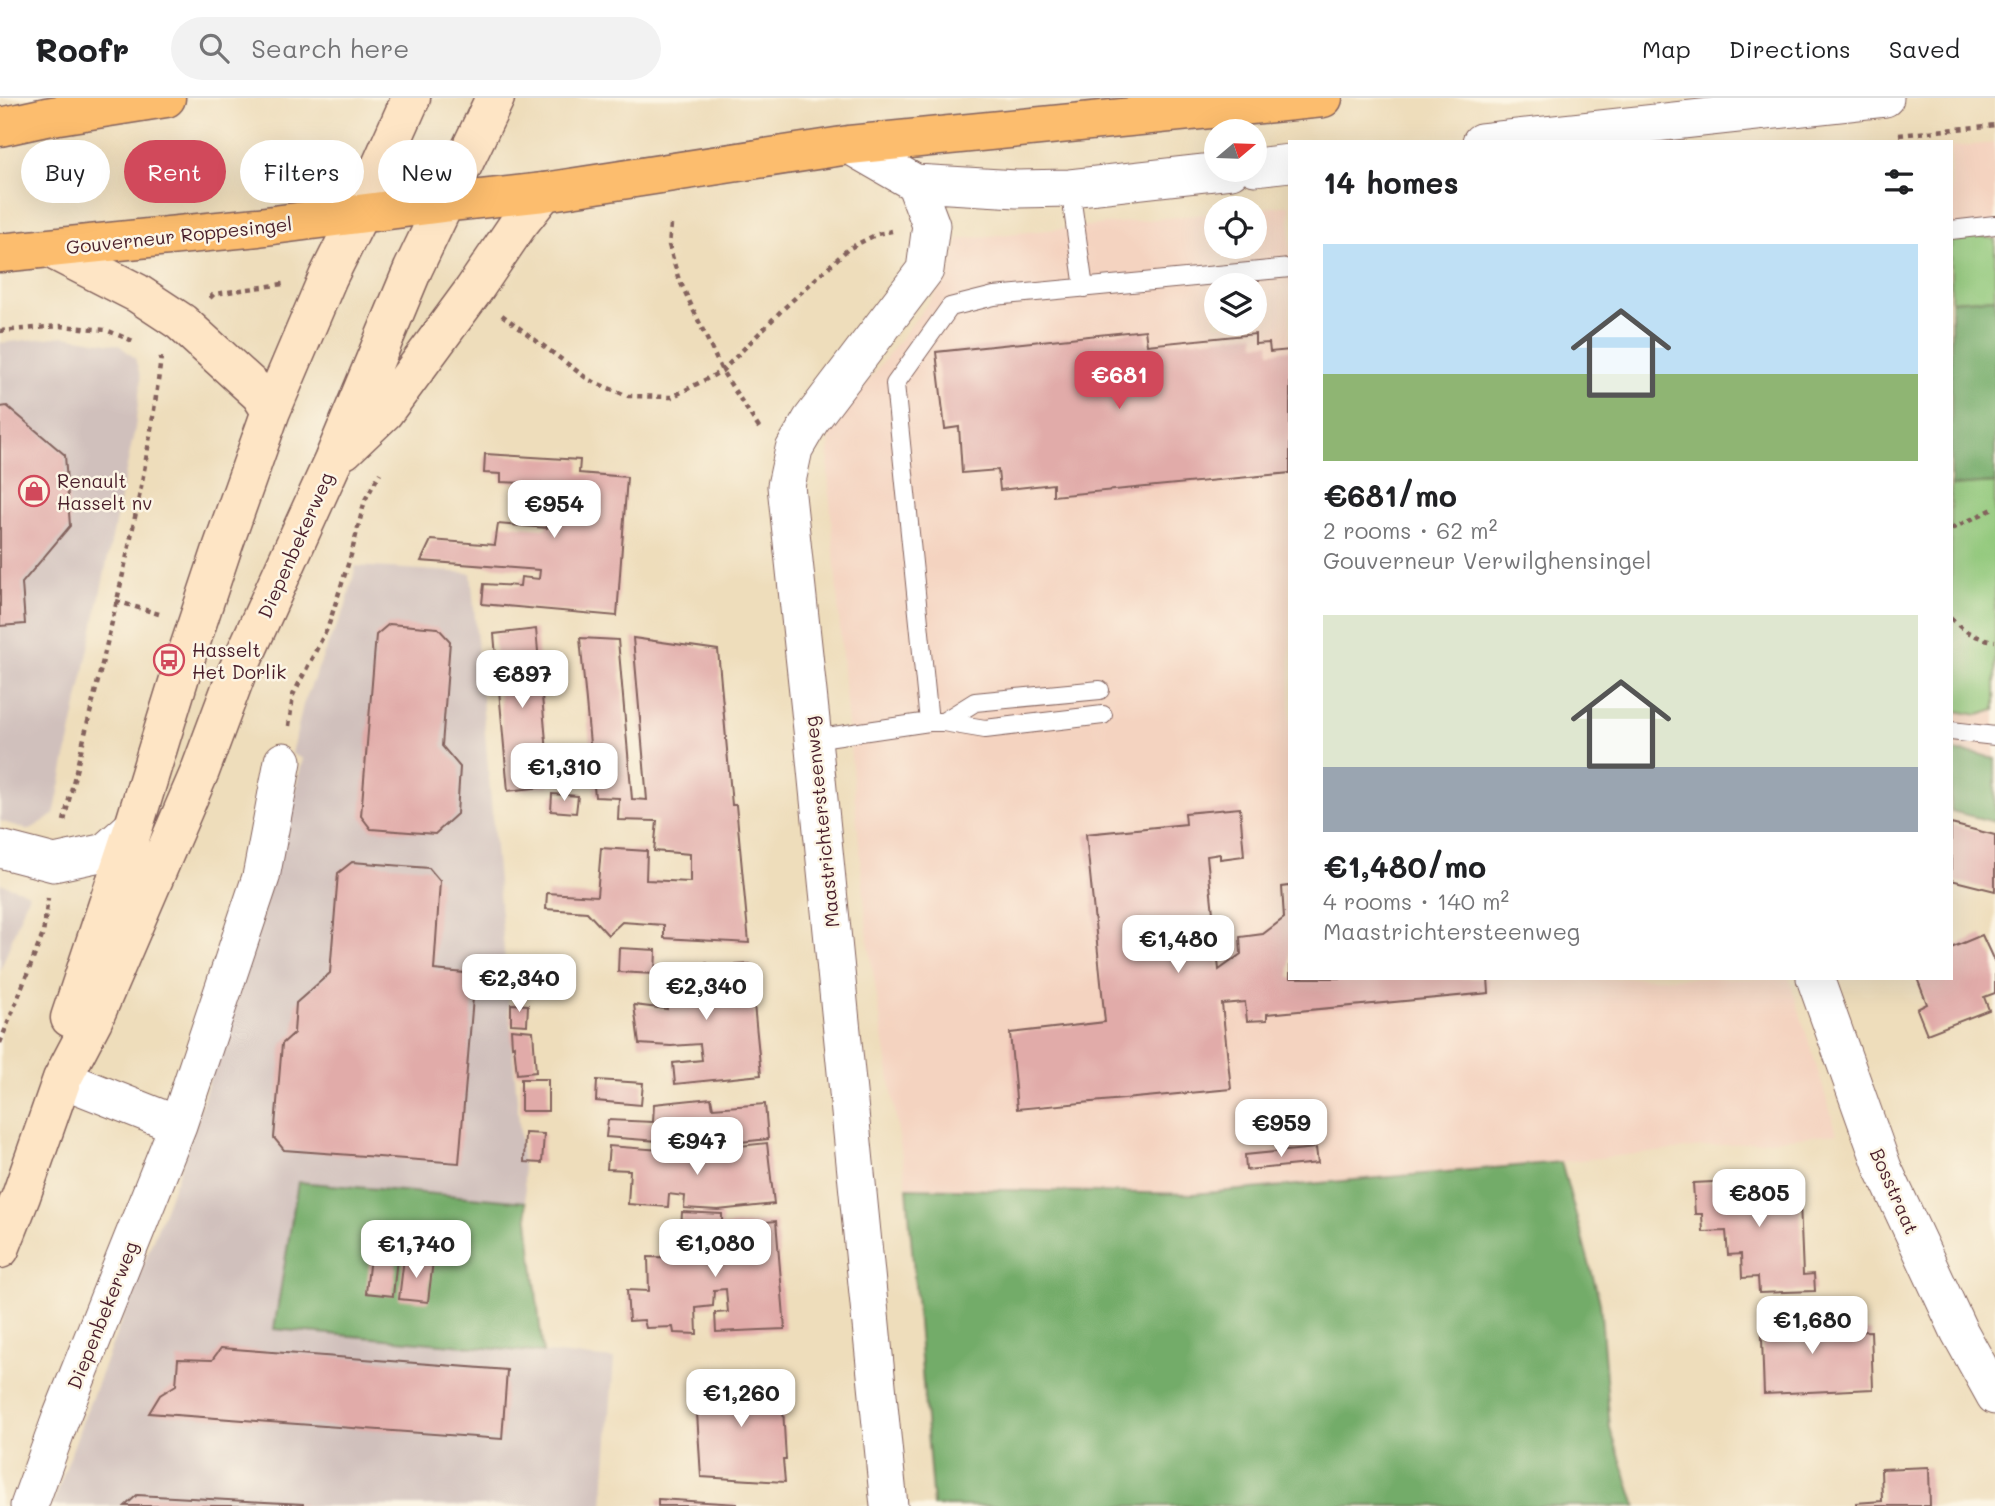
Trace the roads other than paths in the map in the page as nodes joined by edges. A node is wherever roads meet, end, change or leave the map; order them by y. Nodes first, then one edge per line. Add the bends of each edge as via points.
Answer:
1 (166, 98) edge
2 (411, 98) edge
3 (495, 98) edge
4 (1323, 98) edge
5 (1885, 98) edge
6 (0, 127) edge
7 (1580, 136) edge
8 (474, 140) edge
9 (1514, 140) edge
10 (849, 145) junction
11 (1288, 163) edge
12 (1267, 166) edge
13 (1204, 173) edge
14 (915, 183) junction
15 (1070, 188) junction
16 (544, 192) junction
17 (477, 199) edge
18 (443, 203) joint
19 (359, 215) junction
20 (1995, 225) edge
21 (1953, 230) edge
22 (51, 249) junction
23 (0, 253) edge
24 (1288, 268) edge
25 (1084, 288) junction
26 (271, 411) junction
27 (333, 461) junction
28 (1100, 690) dead end
29 (1103, 715) dead end
30 (936, 722) junction
31 (1953, 731) edge
32 (1995, 736) edge
33 (813, 739) junction
34 (283, 761) road end
35 (134, 826) junction
36 (0, 849) edge
37 (1816, 980) edge
38 (61, 1079) junction
39 (178, 1125) junction
40 (0, 1248) edge
41 (1995, 1396) edge
42 (29, 1506) edge
43 (889, 1506) edge

1 - 6 highway
2 - 19 main road
3 - 8 main road
4 - 10 highway, Gouverneur Roppesingel
5 - 7 street
7 - 9 street
10 - 14 street
10 - 16 highway, Gouverneur Roppesingel
11 - 12 street
13 - 15 street
14 - 15 street via 1017,190
14 - 33 street, Maastrichtersteenweg via 931,225 925,270 811,420 794,449 786,486
15 - 25 lane
16 - 17 highway, Gouverneur Roppesingel
16 - 27 main road via 384,412
18 - 19 highway, Gouverneur Roppesingel
18 - 27 main road, Diepenbekerweg
19 - 22 highway, Gouverneur Roppesingel
19 - 26 main road, Diepenbekerweg
20 - 21 lane
22 - 23 highway, Gouverneur Roppesingel
22 - 26 main road via 181,321 260,394
24 - 25 lane
25 - 30 lane via 994,296 950,307 895,384
26 - 35 main road, Diepenbekerweg via 201,611
27 - 38 main road, Diepenbekerweg via 237,672 200,771 93,1020
28 - 30 lane via 975,702
29 - 30 lane via 985,729
30 - 33 lane
31 - 32 lane
33 - 43 street, Maastrichtersteenweg
34 - 39 street, Diepenbekerweg via 261,877
35 - 36 street via 106,852 54,863
35 - 38 main road, Diepenbekerweg via 70,1015
37 - 41 street, Bosstraat via 1883,1168 1959,1331
38 - 39 street
38 - 40 main road, Diepenbekerweg
39 - 42 street, Diepenbekerweg

